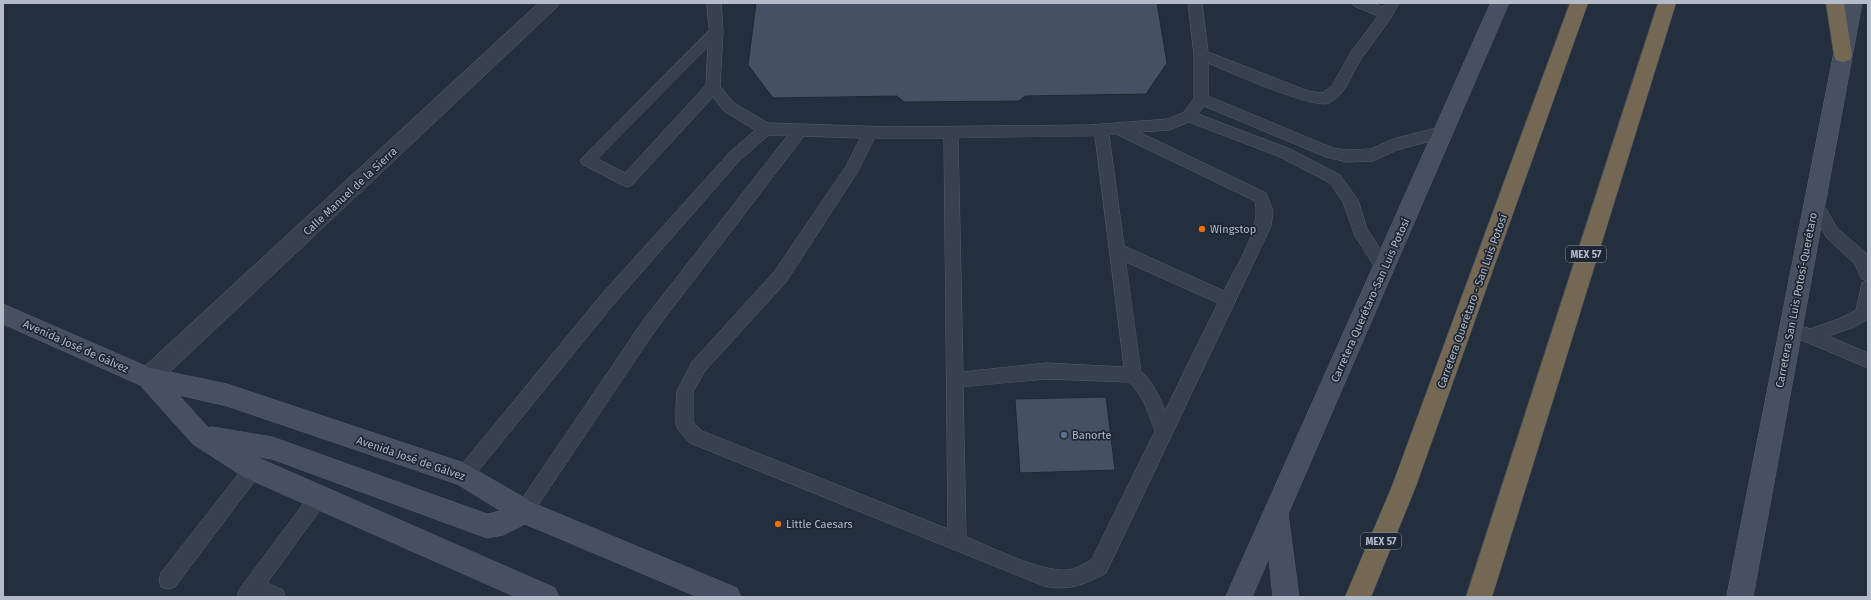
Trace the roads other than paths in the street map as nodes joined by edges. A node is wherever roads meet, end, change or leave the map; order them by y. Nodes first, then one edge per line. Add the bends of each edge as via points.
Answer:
1 (550, 3) edge
2 (714, 3) edge
3 (1195, 3) edge
4 (1359, 3) edge
5 (1500, 3) edge
6 (1579, 3) edge
7 (1667, 3) edge
8 (1835, 3) edge
9 (1853, 3) edge
10 (1389, 8) edge
11 (716, 31) junction
12 (1201, 55) junction
13 (1843, 55) junction
14 (713, 88) junction
15 (1201, 99) junction
16 (1189, 116) junction
17 (766, 129) junction
18 (1118, 129) junction
19 (1102, 130) junction
20 (800, 131) junction
21 (951, 132) junction
22 (1444, 132) junction
23 (870, 133) junction
24 (1815, 203) junction
25 (1116, 250) junction
26 (1384, 267) junction
27 (1868, 274) edge
28 (1868, 288) edge
29 (1227, 300) junction
30 (3, 314) edge
31 (1800, 332) junction
32 (1868, 361) edge
33 (1133, 375) junction
34 (148, 378) junction
35 (954, 380) junction
36 (1164, 430) junction
37 (201, 436) junction
38 (253, 469) junction
39 (464, 476) junction
40 (319, 497) junction
41 (524, 511) junction
42 (1276, 513) junction
43 (957, 542) junction
44 (168, 580) dead end
45 (250, 592) edge
46 (539, 596) edge
47 (276, 597) edge
48 (728, 597) edge
49 (1240, 597) edge
50 (1286, 597) edge
51 (1358, 597) edge
52 (1479, 597) edge
53 (1740, 597) edge

1 - 34 street, Calle Manuel de la Sierra
2 - 11 lane
3 - 12 lane
4 - 10 lane
5 - 22 main road, Carretera Querétaro-San Luis Potosí
6 - 51 highway, Carretera Querétaro - San Luis Potosí / MEX 57 via 1404,486
7 - 52 highway, MEX 57
8 - 13 highway
9 - 13 main road, Carretera San Luis Potosí-Querétaro
10 - 12 lane via 1356,56 1337,90 1324,99 1306,96
11 - 14 lane
11 - 14 lane via 587,160 627,181
12 - 15 lane
13 - 24 main road, Carretera San Luis Potosí-Querétaro
14 - 17 lane via 730,107
15 - 16 lane
15 - 22 lane via 1331,154 1373,155 1393,145
16 - 18 lane via 1169,124
16 - 26 lane via 1285,153 1335,179 1350,200 1360,231
17 - 20 lane
17 - 39 lane via 736,156 608,300
18 - 19 lane
18 - 29 lane via 1261,198 1265,211 1263,226
19 - 21 lane
19 - 25 lane
20 - 23 lane
20 - 41 lane via 648,327
21 - 23 lane
21 - 35 lane
22 - 26 main road, Carretera Querétaro-San Luis Potosí
23 - 43 lane via 852,169 780,277 698,367 686,391 685,425 696,437
24 - 27 lane via 1832,233 1860,258
24 - 31 main road, Carretera San Luis Potosí-Querétaro
25 - 29 lane
25 - 33 lane
26 - 42 main road, Carretera Querétaro-San Luis Potosí
28 - 31 lane via 1863,314 1846,323
29 - 36 lane
30 - 34 main road, Avenida José de Gálvez
31 - 32 lane
31 - 53 main road, Carretera San Luis Potosí-Querétaro
33 - 35 lane via 1046,371
33 - 36 lane via 1150,395
34 - 37 main road, Avenida José de Gálvez
34 - 39 main road, Avenida José de Gálvez via 227,395
35 - 43 lane
36 - 43 lane via 1099,566 1085,574 1065,581 1044,577
37 - 38 main road, Avenida José de Gálvez
37 - 41 main road via 272,448 487,526 503,523
38 - 40 main road, Avenida José de Gálvez
38 - 44 lane
39 - 41 main road, Avenida José de Gálvez
40 - 45 lane
40 - 46 main road, Avenida José de Gálvez
41 - 48 main road, Avenida José de Gálvez
42 - 49 main road, Carretera Querétaro-San Luis Potosí
42 - 50 main road
45 - 47 lane

